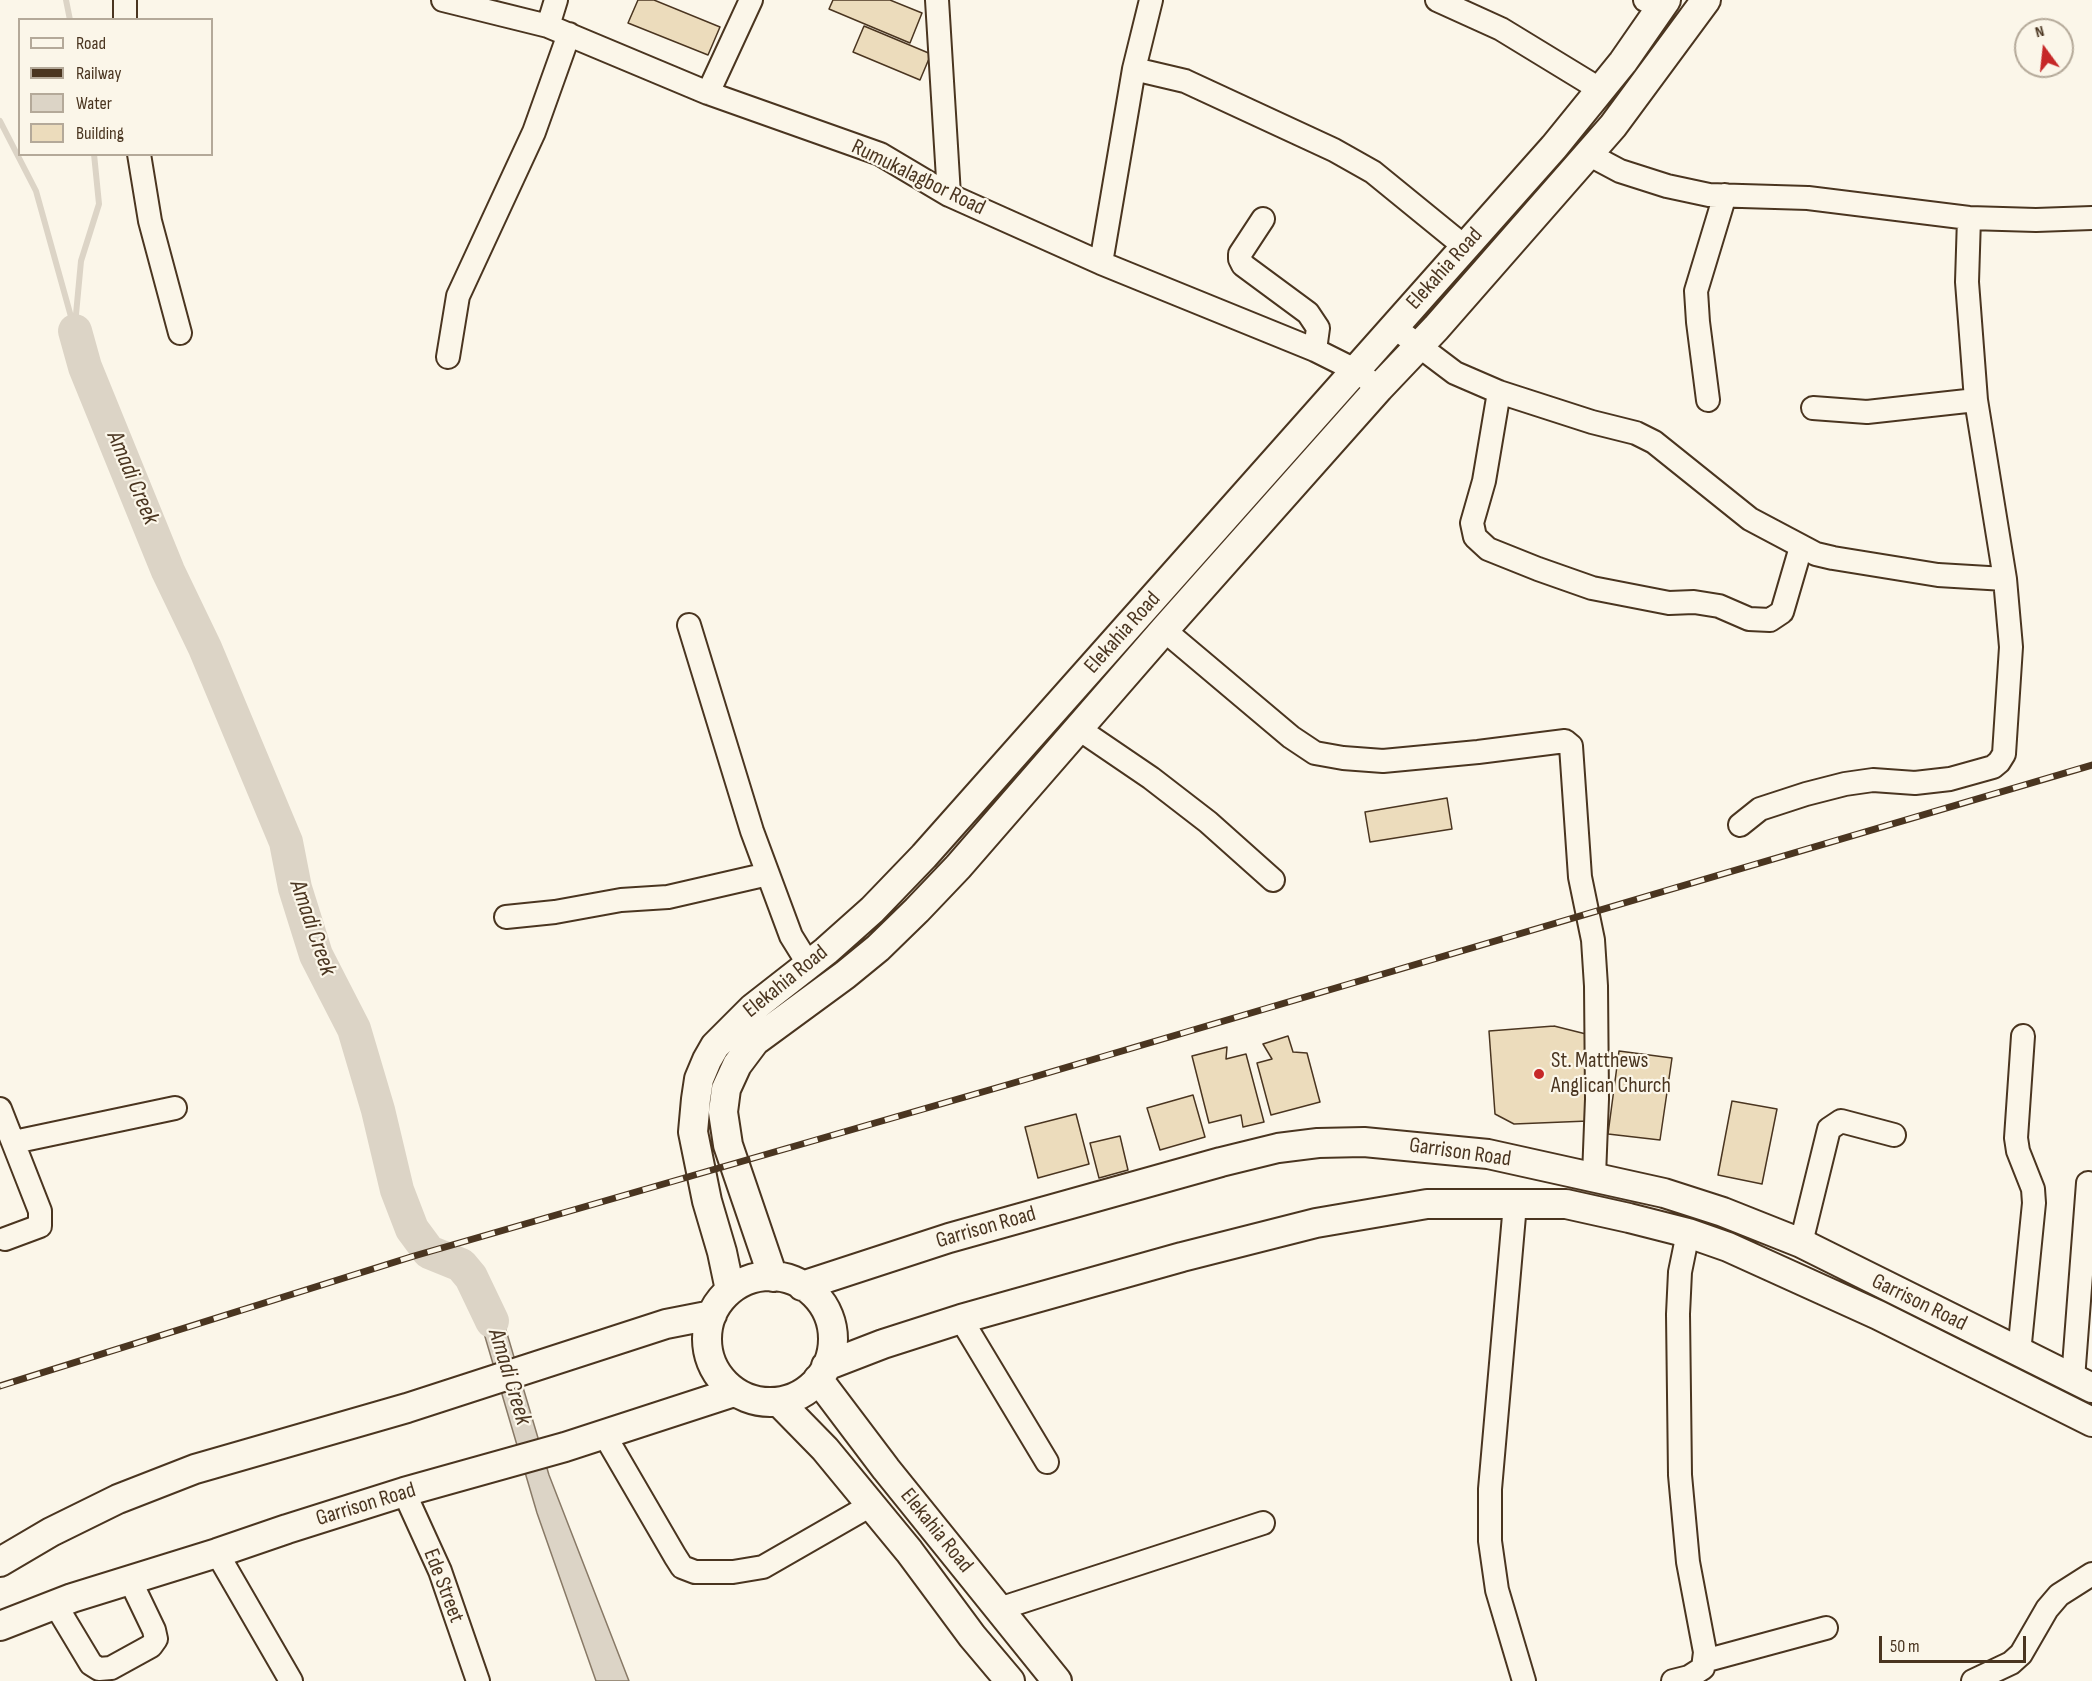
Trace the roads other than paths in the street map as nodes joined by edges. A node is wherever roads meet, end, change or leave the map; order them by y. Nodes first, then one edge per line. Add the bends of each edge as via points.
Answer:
1 (125, 0) edge
2 (443, 0) edge
3 (556, 0) edge
4 (751, 0) edge
5 (937, 0) edge
6 (1151, 0) edge
7 (1437, 0) edge
8 (1706, 0) edge
9 (1657, 2) edge
10 (125, 18) edge
11 (559, 30) junction
12 (1134, 69) junction
13 (1601, 90) junction
14 (708, 93) junction
15 (1588, 154) junction
16 (139, 156) edge
17 (949, 195) junction
18 (1725, 195) junction
19 (1969, 218) junction
20 (2092, 218) edge
21 (1263, 219) dead end
22 (1465, 247) junction
23 (1101, 263) junction
24 (1394, 327) junction
25 (180, 333) dead end
26 (1419, 345) junction
27 (1315, 350) junction
28 (448, 357) dead end
29 (1355, 370) junction
30 (1379, 388) junction
31 (1499, 392) junction
32 (1708, 400) dead end
33 (1976, 400) junction
34 (1813, 408) dead end
35 (1802, 547) junction
36 (2005, 579) junction
37 (689, 625) dead end
38 (1164, 630) junction
39 (1079, 729) junction
40 (1740, 825) dead end
41 (768, 874) junction
42 (1273, 880) dead end
43 (506, 917) dead end
44 (809, 965) junction
45 (2023, 1036) dead end
46 (175, 1108) dead end
47 (0, 1109) edge
48 (1894, 1135) dead end
49 (14, 1142) junction
50 (1594, 1176) junction
51 (2088, 1183) dead end
52 (1515, 1204) junction
53 (1688, 1233) junction
54 (5, 1239) dead end
55 (1801, 1243) junction
56 (773, 1277) junction
57 (802, 1286) junction
58 (730, 1290) junction
59 (712, 1315) junction
60 (961, 1319) junction
61 (2019, 1353) junction
62 (822, 1373) junction
63 (2082, 1384) edge
64 (734, 1392) junction
65 (779, 1401) junction
66 (2092, 1422) edge
67 (604, 1434) junction
68 (1047, 1462) dead end
69 (404, 1492) junction
70 (871, 1505) junction
71 (1263, 1523) dead end
72 (217, 1553) junction
73 (0, 1562) edge
74 (2092, 1574) edge
75 (130, 1580) junction
76 (55, 1604) junction
77 (999, 1610) junction
78 (0, 1626) edge
79 (1826, 1628) dead end
80 (1704, 1661) junction
81 (1008, 1680) edge
82 (291, 1681) edge
83 (478, 1681) edge
84 (1057, 1681) edge
85 (1524, 1681) edge
86 (1673, 1681) edge
87 (1973, 1681) edge

1 - 10 street
2 - 11 street, Rumukalagbor Road
3 - 11 street
4 - 14 street
5 - 17 street
6 - 12 street
7 - 13 street via 1501,29
8 - 15 main road, Elekahia Road
9 - 13 main road, Elekahia Road via 1623,62
11 - 14 street, Rumukalagbor Road
11 - 28 street via 534,132 458,296
12 - 22 street via 1185,81 1335,150 1373,172
12 - 23 street
13 - 22 main road, Elekahia Road
14 - 17 street, Rumukalagbor Road via 879,154
15 - 18 street via 1620,171 1667,186
15 - 26 main road, Elekahia Road
16 - 25 street via 150,221
17 - 23 street, Rumukalagbor Road
18 - 19 street via 1808,198
18 - 32 street via 1696,291
19 - 20 street
19 - 33 street via 1967,282
21 - 27 street via 1240,259 1308,313 1318,328
22 - 24 main road, Elekahia Road
23 - 27 street, Rumukalagbor Road
24 - 26 street
24 - 29 main road, Elekahia Road
26 - 30 main road, Elekahia Road
26 - 31 street via 1455,373
27 - 29 street, Rumukalagbor Road
29 - 30 street, Rumukalagbor Road
29 - 44 main road, Elekahia Road via 924,856 872,910
30 - 38 main road, Elekahia Road
31 - 35 street via 1636,433 1654,442 1750,519
31 - 35 street via 1484,481 1472,523 1475,537 1488,549 1592,588 1669,603 1719,606 1749,619 1770,620 1782,612
33 - 34 street via 1867,412
33 - 36 street
35 - 36 street via 1845,560 1938,575
36 - 40 street via 2011,648 2004,754 1999,762 1980,772 1950,779 1845,784 1775,803
37 - 41 street
38 - 39 main road, Elekahia Road
38 - 50 street via 1315,753 1383,761 1565,741 1571,746 1580,877 1593,940 1596,986
39 - 42 street via 1161,785
39 - 56 main road, Elekahia Road via 917,910 845,975 754,1041 737,1065 726,1089 723,1112 728,1145
41 - 43 street via 668,897
41 - 44 street via 791,936
44 - 58 main road, Elekahia Road via 727,1032 699,1079 693,1132
45 - 61 street via 2016,1138 2034,1203
46 - 49 street
47 - 49 street
48 - 55 street via 1841,1121 1829,1129
49 - 54 street via 40,1211 40,1226
50 - 55 main road, Garrison Road via 1723,1212
50 - 57 main road, Garrison Road via 1488,1154 1424,1147 1364,1142 1278,1148 949,1238
51 - 63 street
52 - 53 main road, Garrison Road via 1566,1204
52 - 60 main road, Garrison Road via 1427,1204 1316,1223
52 - 85 street via 1490,1490 1490,1541 1497,1590
53 - 66 main road, Garrison Road via 1830,1293
53 - 80 street via 1678,1303 1680,1475 1688,1562 1706,1652
55 - 61 main road, Garrison Road
56 - 57 main road
56 - 58 main road via 743,1282
57 - 62 main road via 815,1295 830,1321 831,1352
58 - 59 main road
59 - 64 main road via 708,1355 718,1376
59 - 73 main road via 666,1324 388,1413 195,1469 118,1499
60 - 62 main road, Garrison Road via 883,1344
60 - 68 street
61 - 63 main road, Garrison Road
62 - 65 main road via 807,1390
62 - 77 main road, Elekahia Road via 886,1469
64 - 65 main road via 763,1402
64 - 67 main road, Garrison Road
65 - 70 main road, Elekahia Road
67 - 69 main road, Garrison Road
67 - 70 street via 682,1567 695,1572 763,1567
69 - 72 main road, Garrison Road
69 - 83 street, Ede Street via 440,1571
70 - 81 main road, Elekahia Road
71 - 77 street
72 - 75 main road, Garrison Road
72 - 82 street
74 - 87 street via 2059,1595 2011,1663
75 - 76 main road, Garrison Road
75 - 76 street via 156,1639 151,1646 111,1668 99,1669 91,1664
76 - 78 main road, Garrison Road
77 - 84 main road, Elekahia Road
79 - 80 street
80 - 86 street via 1703,1668

